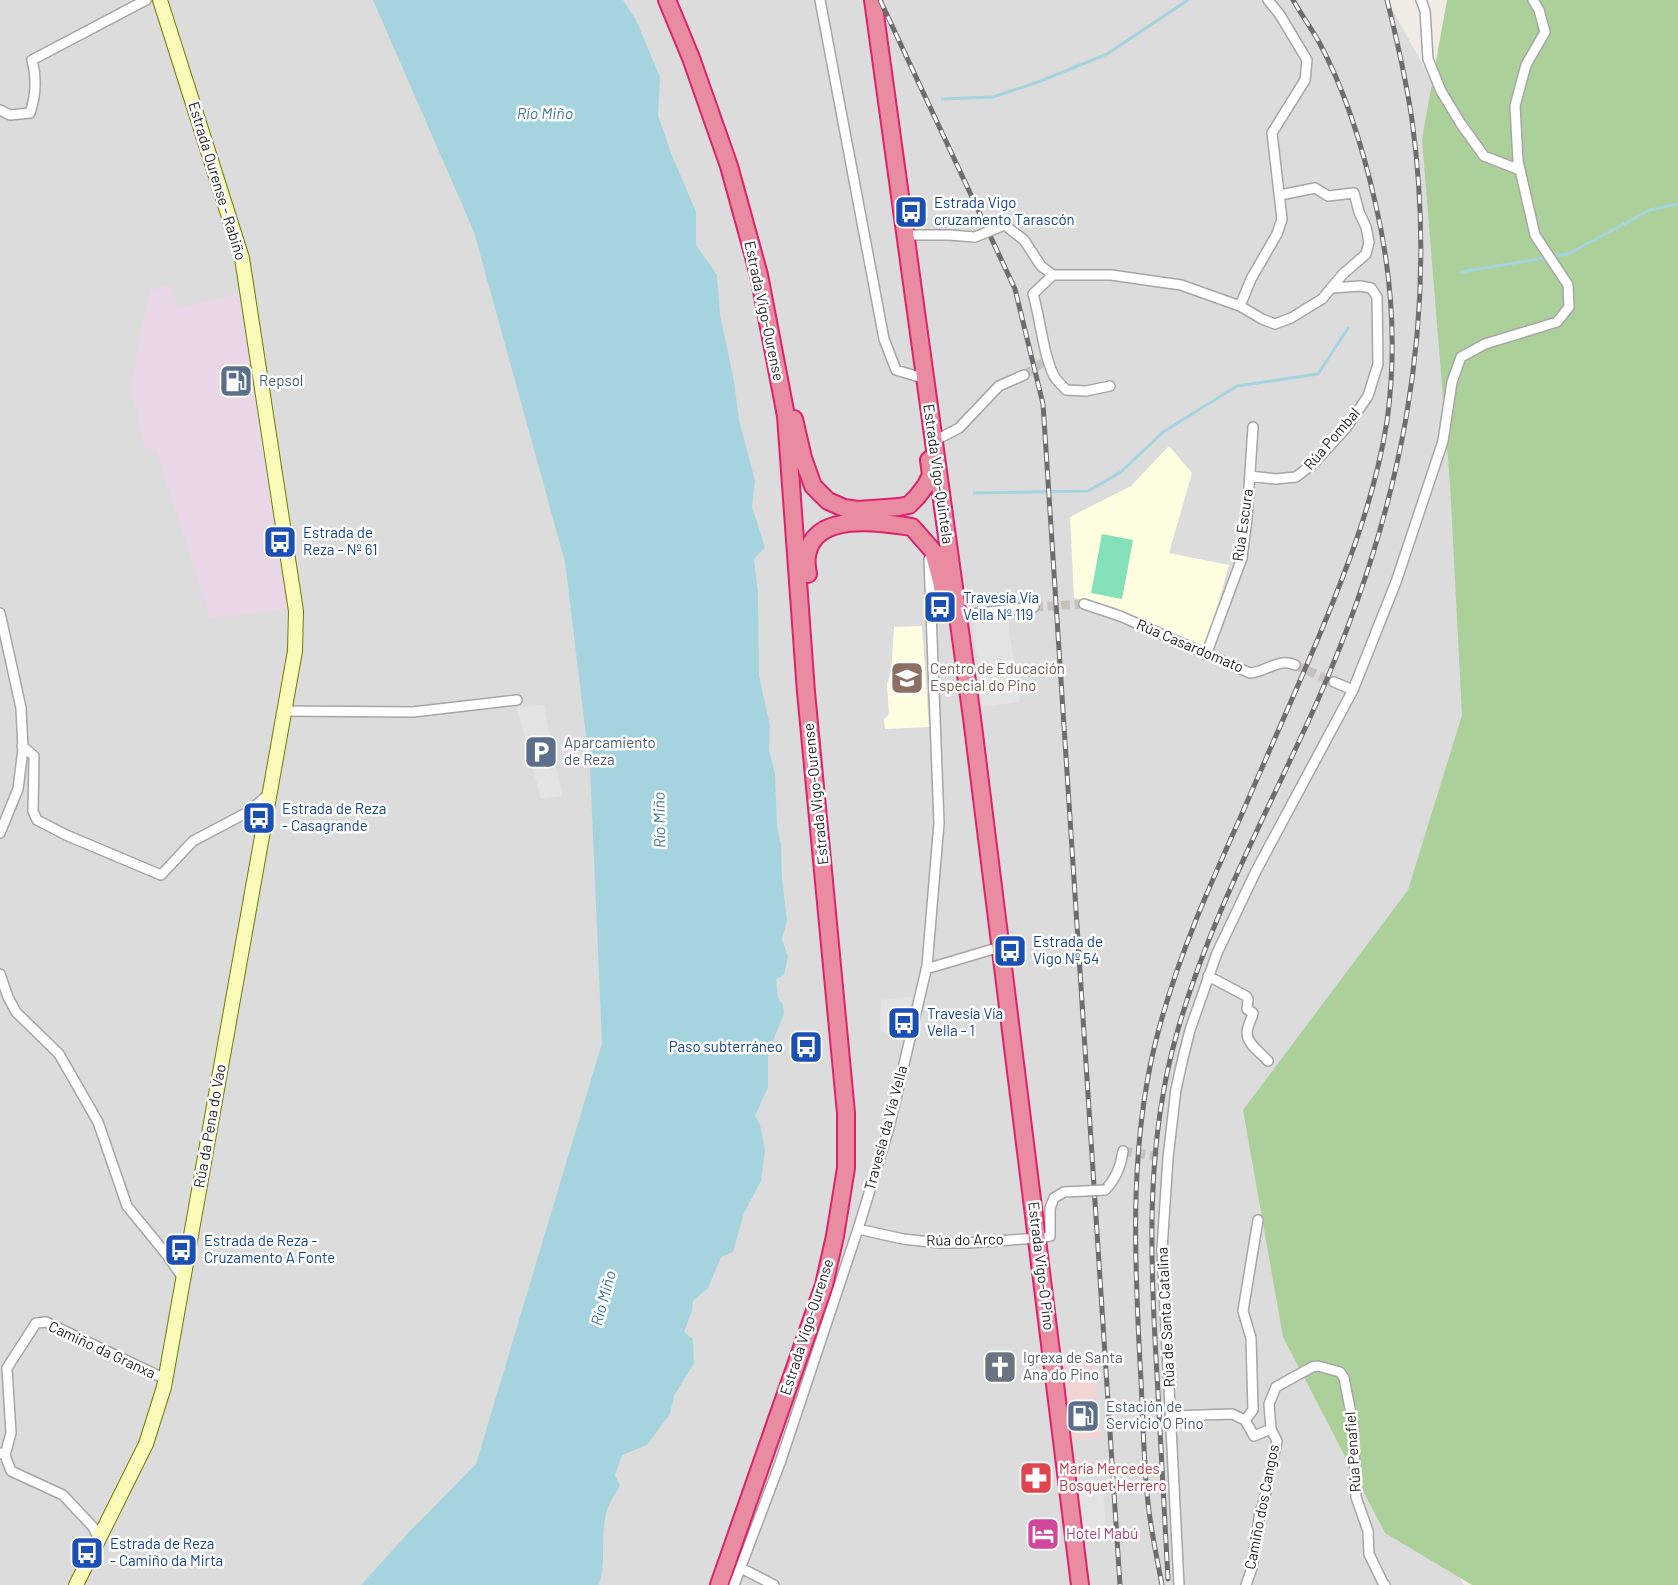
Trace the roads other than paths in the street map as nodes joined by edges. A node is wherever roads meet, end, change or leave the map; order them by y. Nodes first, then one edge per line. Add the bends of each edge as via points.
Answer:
1 (146, 0) edge
2 (160, 0) edge
3 (667, 0) edge
4 (820, 0) edge
5 (873, 0) edge
6 (1268, 0) edge
7 (1421, 0) edge
8 (1533, 0) edge
9 (0, 110) edge
10 (1520, 170) junction
11 (1280, 195) junction
12 (906, 235) junction
13 (759, 275) junction
14 (1053, 275) junction
15 (1332, 288) junction
16 (1240, 306) junction
17 (1024, 375) tunnel mouth
18 (926, 379) junction
19 (1110, 386) dead end
20 (1253, 427) dead end
21 (934, 441) junction
22 (1250, 477) junction
23 (928, 545) junction
24 (955, 595) junction
25 (1084, 604) tunnel mouth
26 (1034, 608) tunnel mouth
27 (0, 613) edge
28 (972, 614) junction
29 (949, 615) junction
30 (932, 616) junction
31 (962, 649) junction
32 (295, 651) joint
33 (1206, 655) junction
34 (1295, 665) tunnel mouth
35 (1334, 682) tunnel mouth
36 (1353, 690) junction
37 (517, 700) dead end
38 (285, 711) junction
39 (972, 718) junction
40 (22, 746) junction
41 (269, 794) junction
42 (819, 824) junction
43 (0, 832) edge
44 (1000, 947) junction
45 (926, 969) junction
46 (0, 974) edge
47 (1208, 976) junction
48 (1268, 1061) dead end
49 (1123, 1151) dead end
50 (1258, 1220) dead end
51 (858, 1229) junction
52 (1038, 1238) junction
53 (183, 1278) junction
54 (1318, 1366) joint
55 (165, 1379) junction
56 (1171, 1416) junction
57 (1245, 1420) junction
58 (1271, 1429) junction
59 (2, 1454) edge
60 (99, 1539) junction
61 (741, 1568) junction
62 (76, 1585) edge
63 (719, 1585) edge
64 (734, 1585) edge
65 (774, 1585) edge
66 (1080, 1585) edge
67 (1179, 1585) edge
68 (1246, 1585) edge
69 (1385, 1585) edge

1 - 9 street via 32,60 36,75 30,113 10,115
2 - 32 main road, Estrada Ourense - Rabiño via 242,258 296,611
3 - 13 highway, Estrada Vigo-Ourense via 729,166
4 - 18 street via 884,339 896,370
5 - 12 highway, Estrada Vigo-Quintela
6 - 11 street via 1307,60 1305,81 1272,133
7 - 10 street via 1428,59 1441,91 1484,156
8 - 10 street via 1545,32 1526,65 1515,106
10 - 36 street, Rúa de Santa Catalina via 1535,235 1568,285 1569,307 1557,322 1485,344 1461,357 1452,382 1443,441 1396,582
11 - 15 street via 1316,188 1328,196 1354,193 1370,242 1366,254
11 - 16 street via 1277,234
12 - 14 street, bridge via 975,237 1006,226 1024,240 1041,266
12 - 18 highway, Estrada Vigo-Quintela
13 - 18 highway via 803,458 813,486 828,501 858,510 909,505 917,497 931,475 922,400
13 - 42 highway, Estrada Vigo-Ourense via 786,416
14 - 16 street via 1111,275 1181,285
14 - 19 street via 1033,294 1055,377 1066,390 1086,392
15 - 16 street via 1291,318 1275,324
15 - 22 street, Rúa Pombal via 1371,288 1377,297 1378,364 1368,396 1346,428 1296,477
17 - 21 street via 999,386 959,428
18 - 21 highway, Estrada Vigo-Quintela
20 - 22 street, Rúa Escura
21 - 24 highway, Estrada Vigo-Quintela
22 - 33 street, Rúa Escura via 1242,558
23 - 29 highway via 933,551
23 - 30 street, Travesía da Vía Vella
23 - 42 highway via 912,527 844,523 824,529 807,555
24 - 28 street
24 - 31 highway, Estrada Vigo-Quintela
25 - 33 street, Rúa Casardomato
26 - 28 street
27 - 40 street via 21,708
28 - 31 street
29 - 30 street
29 - 39 highway
30 - 45 street, Travesía da Vía Vella via 939,823
31 - 39 highway, Estrada Vigo-Quintela
32 - 38 main road, Rúa da Pena do Vao
33 - 34 street, Rúa Casardomato via 1250,673 1281,663
35 - 36 street
36 - 47 street, Rúa de Santa Catalina via 1256,871
37 - 38 street via 413,712
38 - 41 main road, Rúa da Pena do Vao
39 - 44 highway, Estrada Vigo-Quintela
40 - 41 street via 34,756 33,811 37,820 161,875 193,842 248,812
40 - 43 street via 18,789
41 - 53 main road, Rúa da Pena do Vao
42 - 63 highway, Estrada Vigo-Ourense via 846,1113 846,1168 824,1285
44 - 45 street
44 - 52 highway, Estrada Vigo-O Pino
45 - 51 street, Travesía da Vía Vella via 889,1128
46 - 53 street via 16,1012 59,1054 98,1122 127,1206
47 - 48 street via 1248,999 1247,1009 1253,1013 1247,1036
47 - 56 street, Rúa de Santa Catalina via 1178,1079 1168,1158 1162,1248
49 - 52 street, bridge via 1113,1182 1105,1190 1064,1192 1054,1198 1050,1236
50 - 57 street via 1243,1311 1251,1338 1253,1410
51 - 52 street, Rúa do Arco via 939,1243
51 - 61 street, Travesía da Vía Vella
52 - 66 highway, Estrada Vigo-O Pino
53 - 55 main road, Rúa da Pena do Vao
54 - 58 street, Camiño dos Cangos via 1276,1387 1269,1404
54 - 69 street, Rúa Penafiel via 1340,1372 1344,1378 1353,1424 1356,1497 1368,1531 1369,1554
55 - 59 street, Camiño da Granxa via 46,1322 36,1323 7,1368 11,1433
55 - 60 main road, Rúa da Pena do Vao via 146,1444
56 - 57 street via 1232,1414
56 - 67 street, Rúa de Santa Catalina
57 - 58 street via 1254,1436
58 - 68 street, Camiño dos Cangos via 1277,1441
59 - 60 street via 11,1471 63,1495
60 - 62 main road, Rúa da Pena do Vao
61 - 64 street, Travesía da Vía Vella
61 - 65 street

